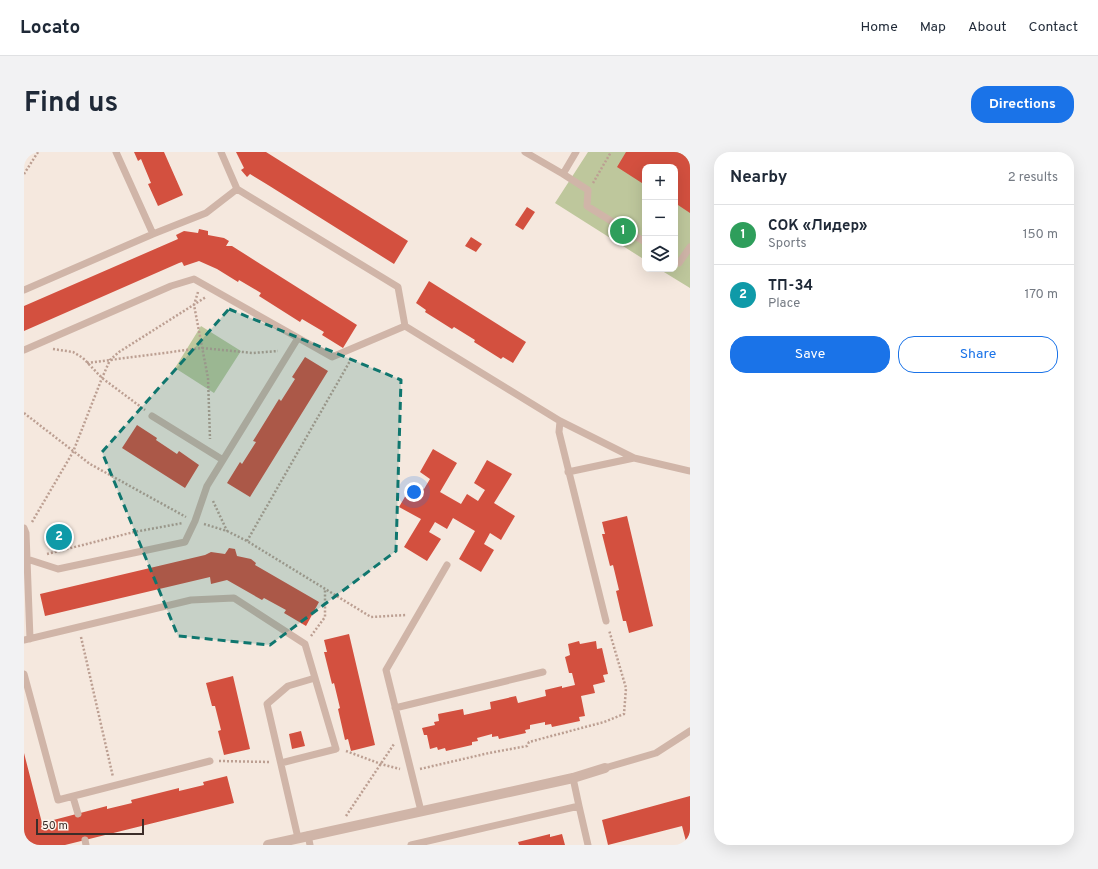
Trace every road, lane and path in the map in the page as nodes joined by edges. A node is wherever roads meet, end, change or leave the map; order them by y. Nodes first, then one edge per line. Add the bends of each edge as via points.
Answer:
1 (38, 152) edge
2 (116, 152) edge
3 (221, 152) edge
4 (525, 152) edge
5 (576, 152) edge
6 (611, 152) edge
7 (24, 174) edge
8 (562, 174) junction
9 (237, 189) junction
10 (588, 190) junction
11 (153, 234) junction
12 (642, 240) edge
13 (690, 247) edge
14 (678, 262) edge
15 (201, 283) junction
16 (24, 290) edge
17 (216, 291) junction
18 (194, 305) junction
19 (405, 326) junction
20 (298, 338) junction
21 (35, 345) junction
22 (359, 345) junction
23 (202, 348) junction
24 (24, 350) edge
25 (291, 350) junction
26 (110, 360) junction
27 (87, 363) junction
28 (102, 378) junction
29 (24, 413) edge
30 (152, 416) joint
31 (560, 421) junction
32 (73, 452) junction
33 (210, 452) junction
34 (634, 458) junction
35 (223, 460) junction
36 (690, 471) edge
37 (568, 472) junction
38 (207, 486) junction
39 (194, 521) junction
40 (25, 530) edge
41 (227, 531) junction
42 (247, 541) junction
43 (26, 559) edge
44 (447, 565) dead end
45 (325, 589) junction
46 (415, 620) junction
47 (606, 621) joint
48 (79, 627) junction
49 (27, 639) edge
50 (305, 644) junction
51 (542, 672) dead end
52 (24, 674) edge
53 (314, 678) junction
54 (395, 708) junction
55 (690, 731) edge
56 (401, 733) junction
57 (336, 749) junction
58 (210, 761) joint
59 (281, 763) junction
60 (381, 764) junction
61 (605, 768) joint
62 (411, 772) junction
63 (573, 778) junction
64 (115, 786) junction
65 (73, 797) junction
66 (579, 806) junction
67 (421, 811) junction
68 (78, 814) dead end
69 (338, 829) junction
70 (306, 839) edge
71 (268, 845) edge
72 (411, 845) edge
73 (588, 845) edge

1 - 7 path
2 - 11 lane
3 - 9 lane
4 - 8 lane
5 - 8 lane
6 - 10 path
8 - 10 lane
9 - 11 lane via 206,213
9 - 19 lane via 398,287
10 - 12 lane via 587,206
11 - 16 lane
13 - 14 lane
15 - 17 lane
15 - 18 path
15 - 21 lane via 194,279 171,286
17 - 18 path
17 - 20 lane
18 - 23 path
18 - 26 path
19 - 22 lane
19 - 31 lane
20 - 22 lane via 332,357
20 - 25 lane
21 - 24 lane
21 - 27 path via 73,352
22 - 42 path
23 - 25 path via 253,353
23 - 26 path
23 - 33 path via 208,378
25 - 35 lane
26 - 27 path
26 - 28 path
27 - 28 path
28 - 30 path
28 - 32 path
29 - 32 path
30 - 33 lane
31 - 34 lane
31 - 37 lane via 559,432
32 - 39 path via 90,464
32 - 40 path
33 - 35 lane
34 - 36 lane
34 - 37 lane
35 - 38 lane
37 - 47 lane
38 - 39 lane
38 - 41 path
39 - 41 path
39 - 43 path via 134,532
39 - 43 lane via 185,542 58,569
40 - 43 lane
41 - 42 path
42 - 45 path
43 - 49 lane
44 - 46 lane
45 - 46 path via 371,617 405,615
45 - 50 path via 325,617
46 - 54 lane via 386,670
47 - 62 path via 626,688 624,714 530,742 527,746
48 - 49 lane
48 - 50 lane via 191,600 234,598
48 - 64 path
50 - 53 lane
51 - 54 lane
52 - 65 lane via 58,800
53 - 57 lane
53 - 59 lane via 288,686 267,704
54 - 56 lane
55 - 61 lane via 656,753
56 - 60 path
56 - 62 lane
57 - 59 lane
57 - 60 path
58 - 59 path
58 - 64 lane
59 - 70 lane
60 - 62 path
60 - 69 path
61 - 63 street
62 - 67 lane
63 - 66 lane
63 - 67 street
64 - 65 lane
65 - 68 lane
66 - 72 lane
66 - 73 lane
67 - 69 street
69 - 70 street
70 - 71 street

